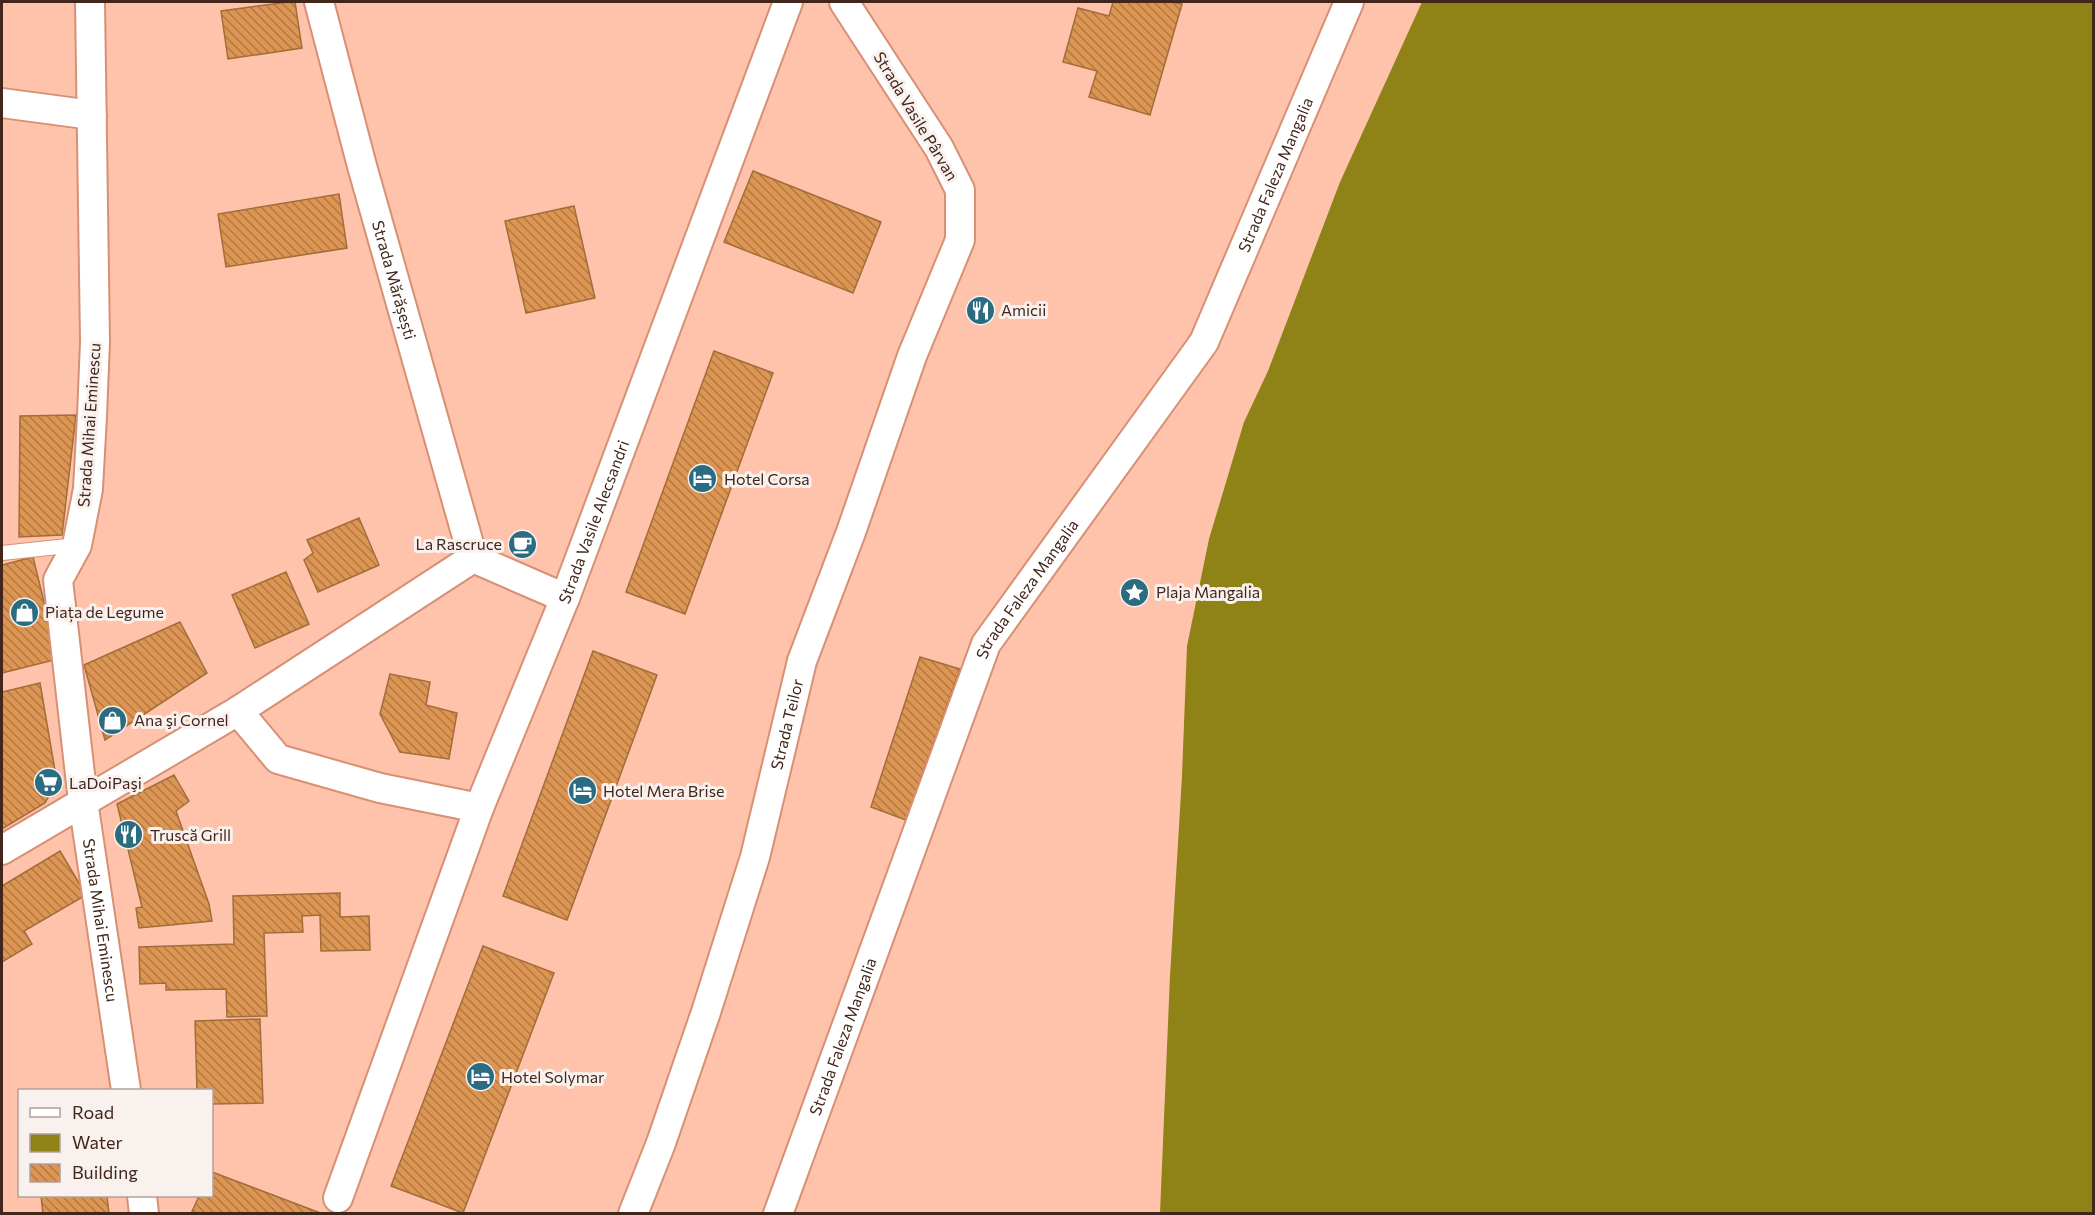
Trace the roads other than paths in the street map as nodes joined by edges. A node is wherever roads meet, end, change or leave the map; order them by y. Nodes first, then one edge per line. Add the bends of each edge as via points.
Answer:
1 (90, 2) edge
2 (319, 2) edge
3 (788, 2) edge
4 (844, 2) edge
5 (1349, 2) edge
6 (2, 103) edge
7 (92, 115) junction
8 (960, 240) joint
9 (77, 545) junction
10 (2, 553) edge
11 (473, 558) junction
12 (565, 598) junction
13 (238, 711) junction
14 (83, 801) junction
15 (479, 808) junction
16 (2, 850) edge
17 (126, 1089) edge
18 (142, 1197) edge
19 (338, 1198) dead end
20 (144, 1214) edge
21 (633, 1214) edge
22 (778, 1214) edge

1 - 7 street, Strada Mihai Eminescu
2 - 11 street, Strada Mărășești
3 - 12 street, Strada Vasile Alecsandri
4 - 8 street, Strada Vasile Pârvan via 939,148 960,190
5 - 22 street, Strada Faleza Mangalia via 1204,342 986,644
6 - 7 street
7 - 9 street, Strada Mihai Eminescu via 95,342 88,489
8 - 21 street, Strada Teilor via 912,357 802,661 755,857 684,1078
9 - 10 lane
9 - 14 street, Strada Mihai Eminescu via 58,580
11 - 12 street, Strada Vasile Alecsandri
11 - 13 street
12 - 15 street
13 - 14 street
13 - 15 street via 278,759 380,788
14 - 16 street
14 - 17 street, Strada Mihai Eminescu
15 - 19 street
18 - 20 street

